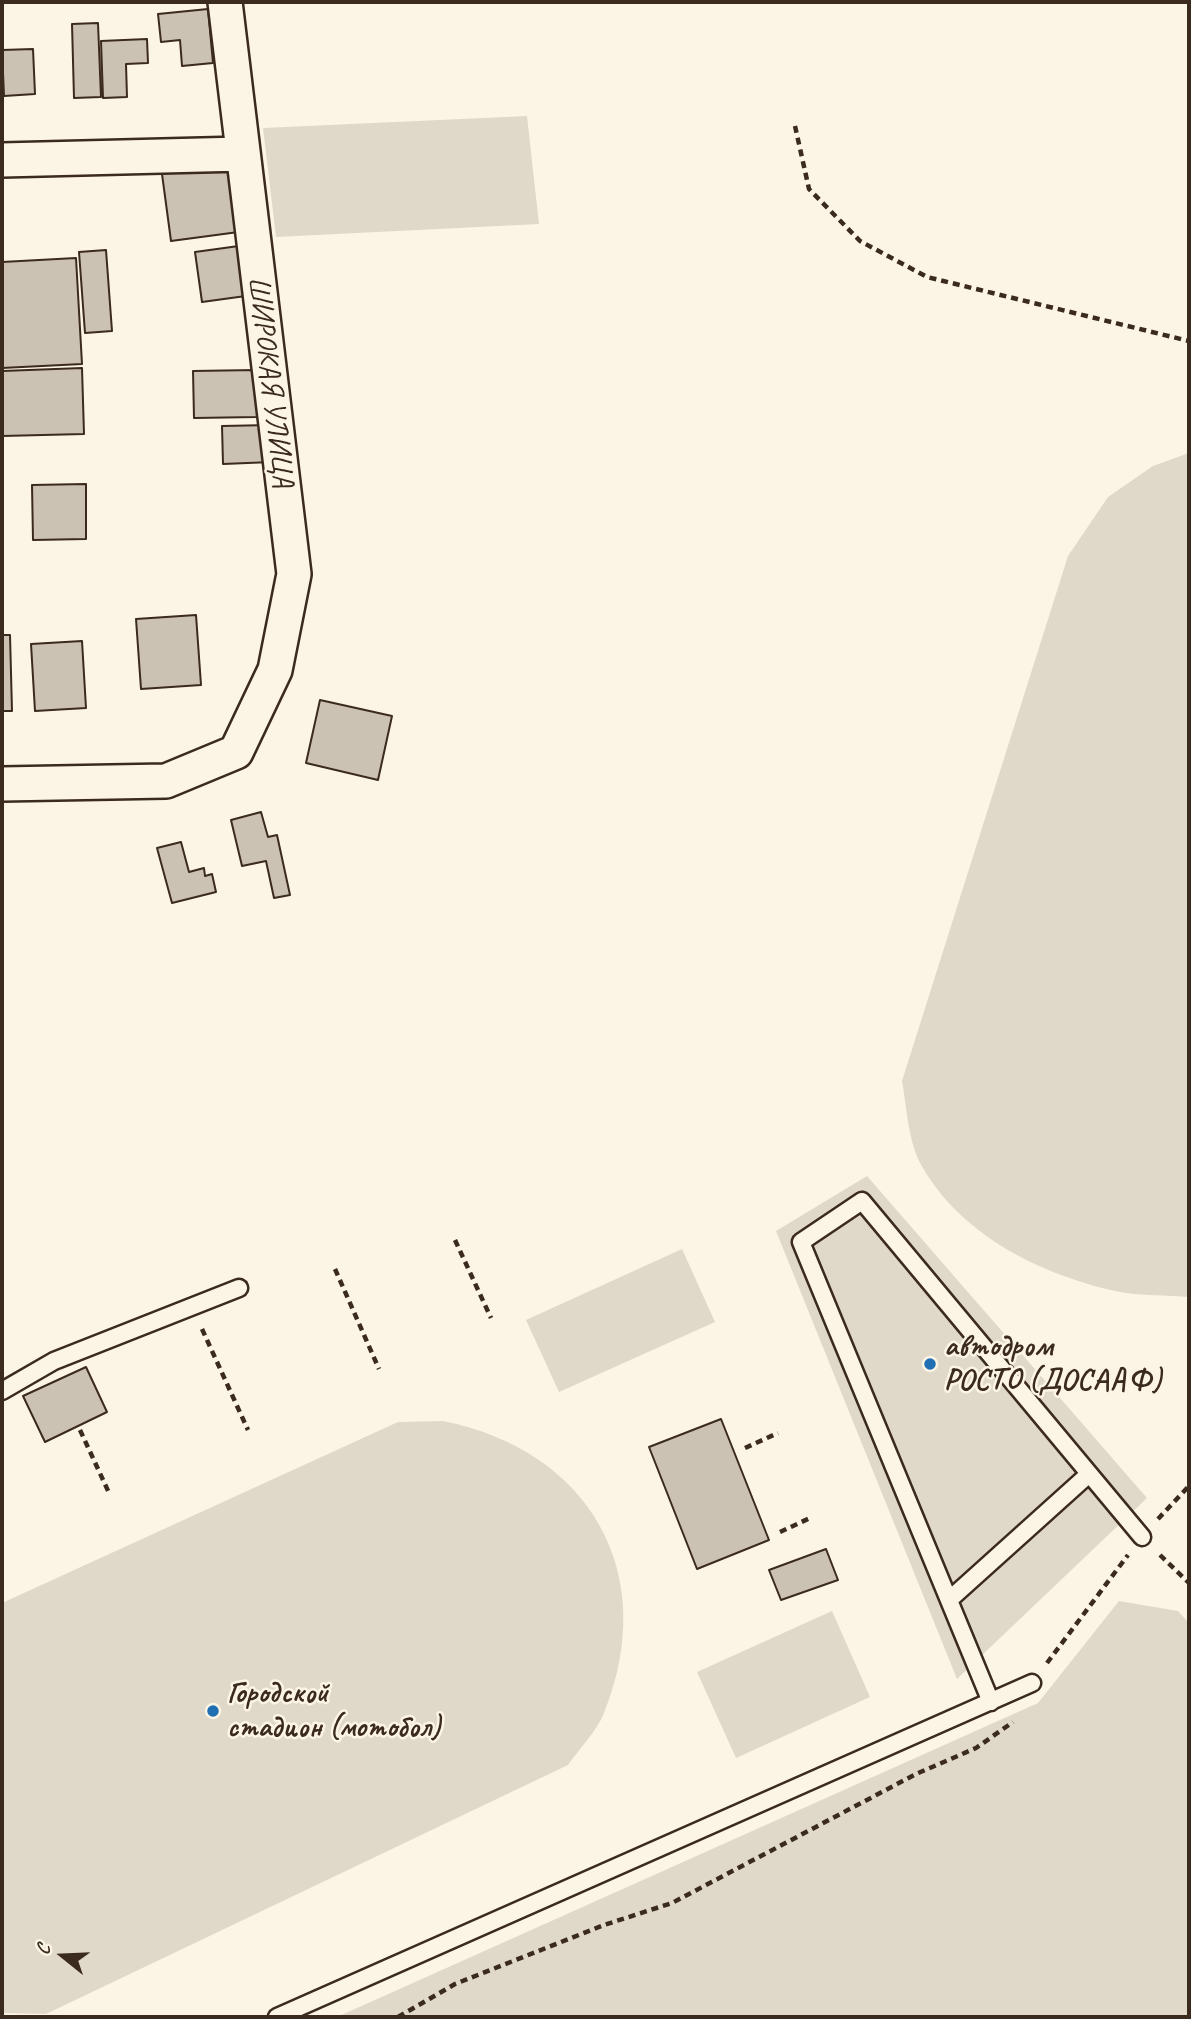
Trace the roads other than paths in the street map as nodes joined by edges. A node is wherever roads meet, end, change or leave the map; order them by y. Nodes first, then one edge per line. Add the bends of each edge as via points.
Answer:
1 (225, 2) edge
2 (242, 154) junction
3 (2, 160) edge
4 (2, 784) edge
5 (239, 1288) dead end
6 (2, 1391) edge
7 (1089, 1474) junction
8 (1142, 1537) road end
9 (949, 1600) junction
10 (1032, 1683) road end
11 (991, 1702) junction
12 (277, 2017) edge

1 - 2 street, ШИРОКАЯ УЛИЦА
2 - 3 street
2 - 4 street, ШИРОКАЯ УЛИЦА via 294,574 275,670 236,752 166,781
5 - 6 lane via 54,1361
7 - 8 lane
7 - 9 lane
7 - 9 lane via 862,1201 801,1242
9 - 11 lane
10 - 11 lane
11 - 12 lane

